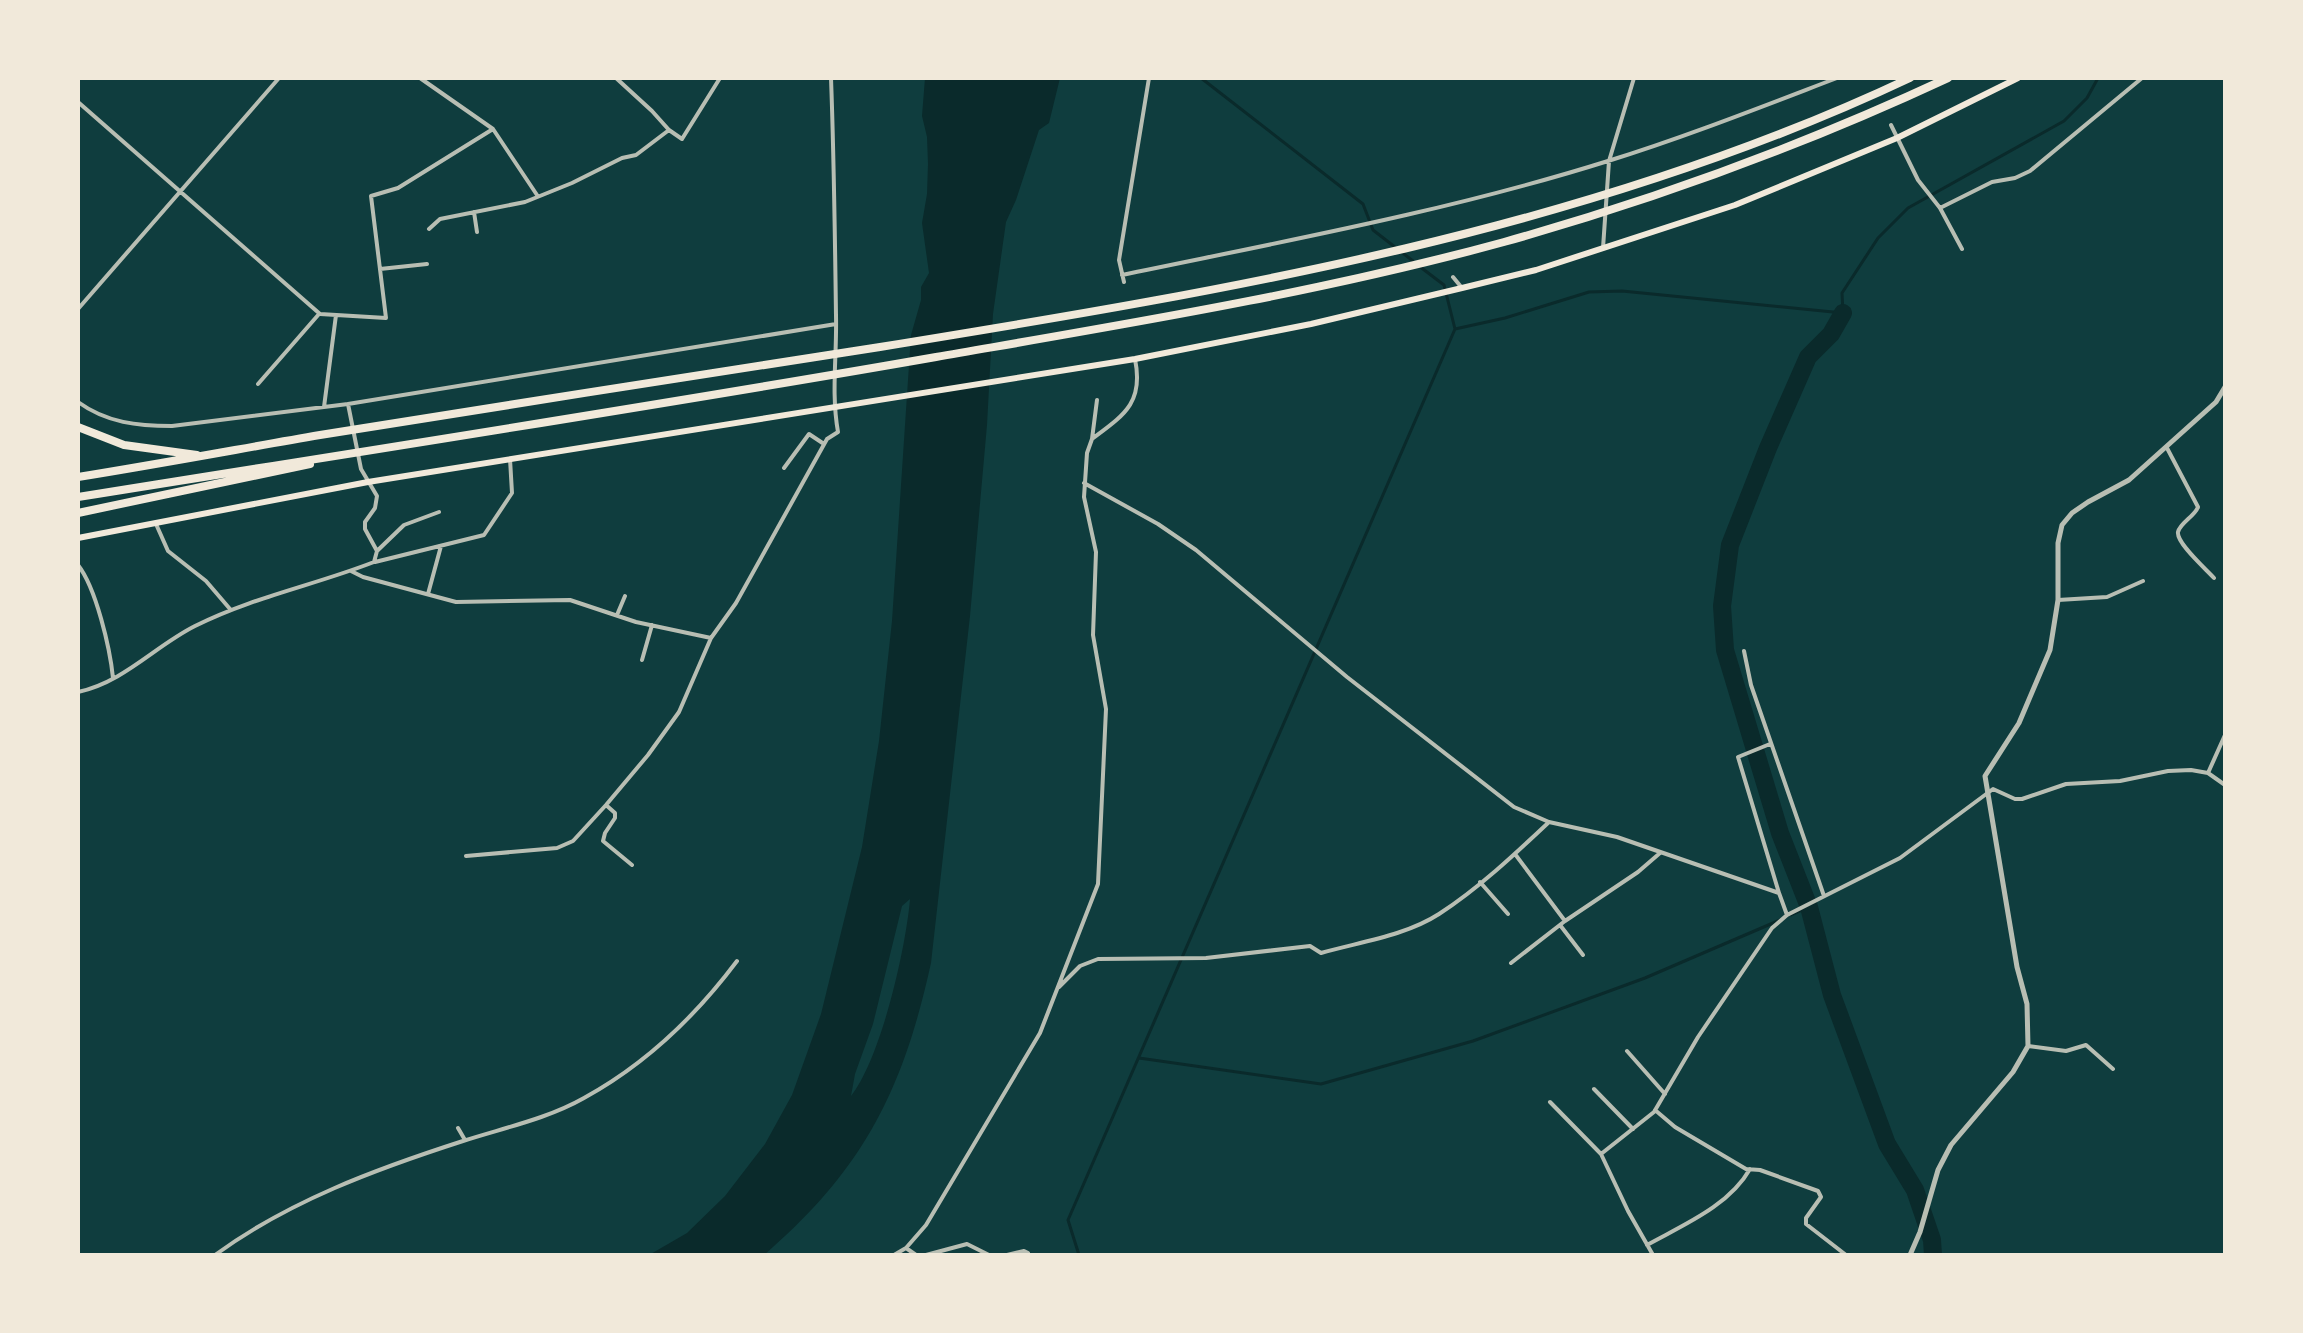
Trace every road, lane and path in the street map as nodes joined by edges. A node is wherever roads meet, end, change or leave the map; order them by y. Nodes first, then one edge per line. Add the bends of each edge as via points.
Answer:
1 (279, 78) edge
2 (420, 78) edge
3 (616, 78) edge
4 (720, 78) edge
5 (831, 78) edge
6 (1149, 78) edge
7 (1634, 78) edge
8 (1837, 78) edge
9 (1910, 78) edge
10 (1948, 78) edge
11 (2018, 78) edge
12 (2142, 78) edge
13 (78, 102) edge
14 (1891, 125) dead end
15 (493, 129) junction
16 (669, 130) junction
17 (1897, 138) junction
18 (1609, 161) junction
19 (180, 192) junction
20 (537, 195) junction
21 (1940, 208) junction
22 (474, 212) junction
23 (429, 229) dead end
24 (477, 232) dead end
25 (1603, 248) junction
26 (1962, 249) dead end
27 (427, 264) dead end
28 (380, 269) junction
29 (1122, 275) junction
30 (1453, 277) dead end
31 (1124, 282) dead end
32 (1462, 288) junction
33 (78, 309) edge
34 (320, 314) junction
35 (336, 315) junction
36 (836, 324) junction
37 (1135, 359) junction
38 (258, 384) dead end
39 (2225, 387) edge
40 (1097, 400) dead end
41 (78, 402) edge
42 (348, 404) junction
43 (834, 406) junction
44 (324, 407) junction
45 (78, 427) edge
46 (1092, 439) junction
47 (824, 444) junction
48 (2167, 448) junction
49 (334, 456) junction
50 (202, 457) junction
51 (510, 459) junction
52 (784, 468) dead end
53 (78, 477) edge
54 (368, 482) junction
55 (1084, 483) junction
56 (78, 497) edge
57 (439, 512) dead end
58 (78, 513) edge
59 (155, 522) junction
60 (78, 538) edge
61 (441, 546) junction
62 (377, 551) junction
63 (374, 562) junction
64 (78, 565) edge
65 (350, 570) junction
66 (2214, 578) dead end
67 (2143, 581) dead end
68 (428, 595) junction
69 (625, 596) dead end
70 (2058, 600) junction
71 (231, 610) junction
72 (617, 615) junction
73 (652, 625) junction
74 (711, 638) junction
75 (1744, 651) dead end
76 (642, 660) dead end
77 (113, 678) junction
78 (78, 692) edge
79 (2225, 735) edge
80 (1770, 744) dead end
81 (2208, 773) junction
82 (2225, 785) edge
83 (1988, 793) junction
84 (606, 805) junction
85 (1549, 822) junction
86 (1660, 853) junction
87 (1515, 854) junction
88 (466, 856) dead end
89 (632, 865) dead end
90 (1480, 882) junction
91 (1779, 893) junction
92 (1824, 896) junction
93 (1508, 914) dead end
94 (1787, 915) junction
95 (1565, 921) junction
96 (1560, 925) junction
97 (1583, 955) dead end
98 (737, 961) dead end
99 (1511, 963) dead end
100 (1058, 989) junction
101 (2028, 1046) junction
102 (1627, 1051) dead end
103 (2113, 1069) dead end
104 (1594, 1089) dead end
105 (1666, 1095) junction
106 (1550, 1102) dead end
107 (1655, 1110) junction
108 (458, 1128) dead end
109 (1633, 1129) junction
110 (465, 1140) junction
111 (1601, 1154) junction
112 (1750, 1169) junction
113 (1647, 1245) junction
114 (911, 1251) edge
115 (1651, 1254) edge
116 (215, 1255) edge
117 (894, 1255) edge
118 (905, 1255) edge
119 (926, 1255) edge
120 (989, 1255) edge
121 (1007, 1255) edge
122 (1027, 1255) edge
123 (1846, 1255) edge
124 (1910, 1255) edge

1 - 19 street
2 - 15 street
3 - 16 street
4 - 16 street via 682,139
5 - 36 street
6 - 29 street via 1119,260
7 - 18 street
8 - 18 street
9 - 50 highway via 1652,181 1346,263 1140,304
10 - 49 highway via 1770,156 1655,196 1351,279 818,378
11 - 17 main road
12 - 21 street via 2030,171 1992,182
13 - 19 street
14 - 17 street
15 - 20 street
15 - 28 street via 398,188 371,196
16 - 20 street via 636,155
17 - 21 street via 1918,180
17 - 25 main road via 1735,205
18 - 25 street
18 - 29 street via 1378,224
19 - 33 street
19 - 34 street
20 - 22 street
21 - 26 street
22 - 23 street via 440,219
22 - 24 street
25 - 32 main road
27 - 28 street
28 - 35 street via 386,318
29 - 31 street
30 - 32 street
32 - 37 main road
34 - 35 street
34 - 38 street
35 - 44 street
36 - 42 street
36 - 43 street
37 - 43 main road
37 - 46 street via 1137,394 1127,412
39 - 48 street
40 - 46 street
41 - 44 street via 112,420 145,426
42 - 44 street
42 - 54 street
43 - 47 street via 838,432
43 - 51 main road
45 - 50 highway via 124,445
46 - 55 street
47 - 52 street via 809,434
47 - 74 street
48 - 66 street via 2198,507 2178,535
48 - 70 street via 2062,525
49 - 56 highway
49 - 58 highway via 299,468
50 - 53 highway
51 - 54 main road
51 - 61 street via 512,493 484,535
54 - 59 main road
54 - 62 street via 377,501 365,529
55 - 85 street via 1196,550 1514,807
55 - 100 street via 1096,552 1093,635 1106,709 1100,865 1095,895
57 - 62 street via 404,525
59 - 60 main road
59 - 71 street via 168,551 206,581
61 - 63 street
61 - 68 street
62 - 63 street
63 - 65 street
64 - 77 street via 87,576
65 - 68 street
65 - 71 street
67 - 70 street via 2107,597
68 - 72 street via 456,602 570,600
69 - 72 street
70 - 83 street via 2050,650 2019,723 1985,776
71 - 77 street via 192,627
72 - 73 street
73 - 74 street
73 - 76 street
74 - 84 street via 679,712
75 - 92 street
77 - 78 street
79 - 81 street
80 - 91 street via 1738,757
81 - 82 street
81 - 83 street via 2168,771 2066,784 2022,799 1993,789
83 - 92 street via 1900,858
83 - 101 street via 2027,1004
84 - 88 street via 565,845
84 - 89 street via 615,818 603,841
85 - 86 street
85 - 87 street
86 - 91 street
86 - 95 street
87 - 90 street
87 - 95 street
90 - 93 street
90 - 100 street via 1438,915 1409,928 1321,953 1310,946 1206,958 1098,959 1080,966
91 - 94 street
92 - 94 street
94 - 105 street via 1767,935 1698,1037
95 - 96 street
96 - 97 street
96 - 99 street
98 - 110 street via 673,1034 606,1085 574,1104
100 - 114 street via 1040,1033
101 - 103 street via 2066,1051 2086,1045
101 - 124 street via 2013,1072 1951,1145
102 - 105 street
104 - 109 street
105 - 107 street
106 - 111 street
107 - 109 street
107 - 112 street
108 - 110 street
109 - 111 street
110 - 116 street via 348,1182 249,1231
111 - 113 street
112 - 113 street via 1739,1185 1699,1217
112 - 123 street via 1818,1191 1821,1197 1806,1224
113 - 115 street
114 - 117 street
114 - 118 street
119 - 120 street via 967,1244
121 - 122 street

